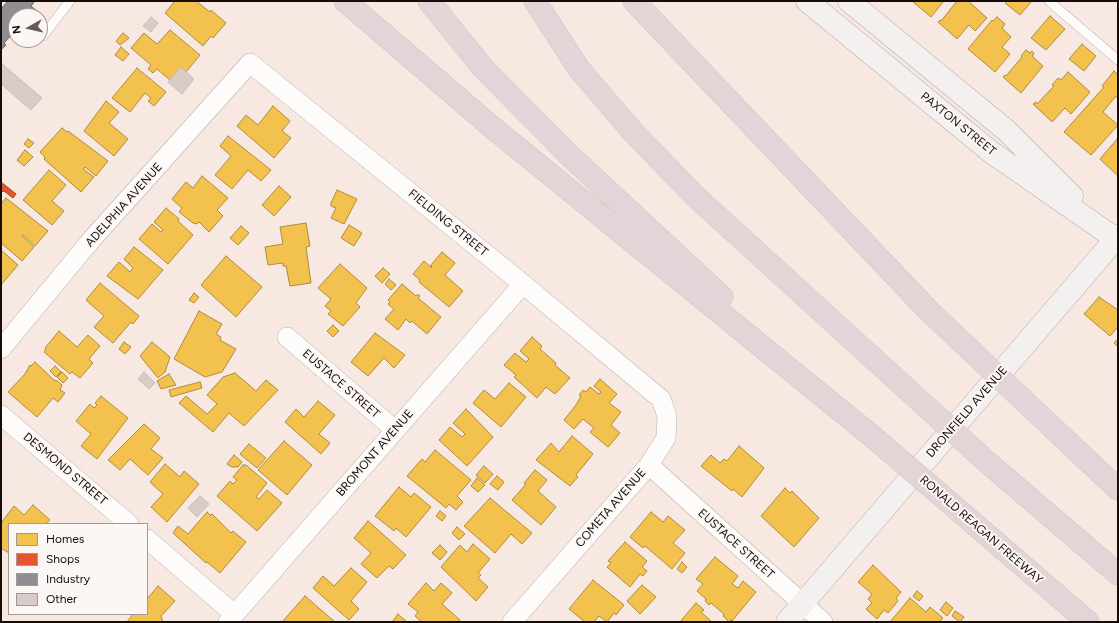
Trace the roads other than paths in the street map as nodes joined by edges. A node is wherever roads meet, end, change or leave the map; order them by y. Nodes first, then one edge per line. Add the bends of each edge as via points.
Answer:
1 (70, 1) edge
2 (345, 1) edge
3 (430, 1) edge
4 (535, 1) edge
5 (634, 1) edge
6 (807, 1) edge
7 (849, 1) edge
8 (1049, 1) edge
9 (48, 30) edge
10 (1118, 60) edge
11 (250, 63) joint
12 (1117, 238) edge
13 (522, 284) junction
14 (287, 337) dead end
15 (1, 350) edge
16 (644, 385) joint
17 (1, 415) edge
18 (395, 430) junction
19 (873, 437) junction
20 (649, 465) junction
21 (1118, 489) edge
22 (128, 523) edge
23 (148, 540) edge
24 (1118, 574) edge
25 (802, 604) junction
26 (231, 618) edge
27 (512, 622) edge
28 (787, 622) edge
29 (823, 622) edge
30 (1088, 622) edge

1 - 9 lane
2 - 19 highway via 493,128
3 - 19 highway via 483,68 568,154
4 - 24 highway, bridge via 579,69 632,131 690,191 987,462
5 - 21 highway, bridge via 928,311
6 - 12 street, PAXTON STREET via 991,152
7 - 12 street, PAXTON STREET via 1007,132
8 - 10 lane
11 - 13 street, FIELDING STREET
11 - 15 street, ADELPHIA AVENUE via 92,239
12 - 25 street, DRONFIELD AVENUE
13 - 16 street, FIELDING STREET
13 - 18 street, BROMONT AVENUE
14 - 18 street, EUSTACE STREET
16 - 20 street, COMETA AVENUE via 661,399 667,416 666,438
17 - 22 street, DESMOND STREET
18 - 26 street, BROMONT AVENUE
19 - 30 highway, RONALD REAGAN FREEWAY, bridge
20 - 25 street, EUSTACE STREET
20 - 27 street, COMETA AVENUE
23 - 26 street
25 - 28 street, DRONFIELD AVENUE
25 - 29 street, EUSTACE STREET

